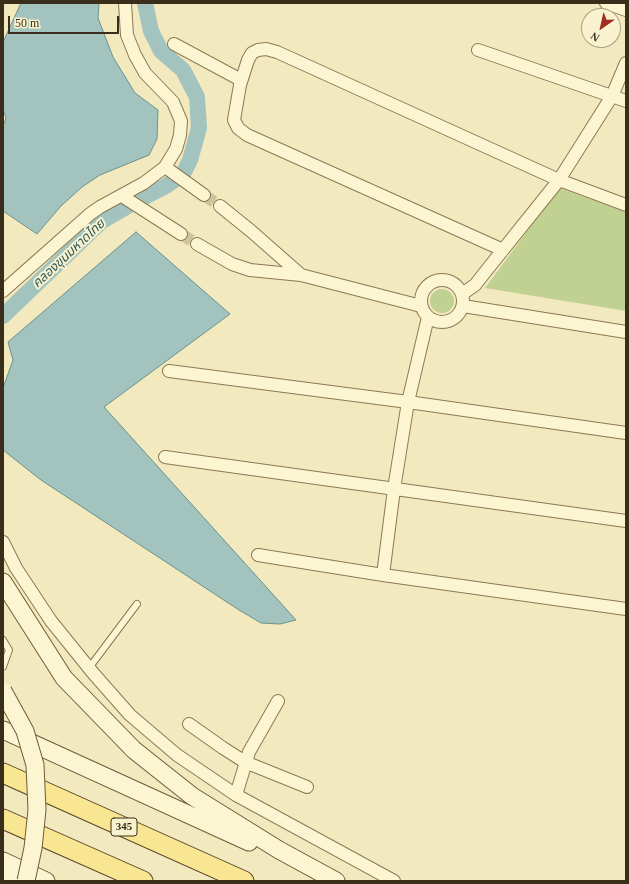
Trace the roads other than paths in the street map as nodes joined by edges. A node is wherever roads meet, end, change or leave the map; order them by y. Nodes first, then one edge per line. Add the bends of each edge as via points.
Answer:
1 (125, 3) edge
2 (606, 3) edge
3 (626, 10) edge
4 (174, 44) dead end
5 (478, 50) dead end
6 (626, 62) edge
7 (241, 80) junction
8 (612, 96) junction
9 (626, 101) edge
10 (168, 170) junction
11 (559, 180) junction
12 (201, 192) tunnel mouth
13 (126, 198) junction
14 (626, 205) edge
15 (220, 206) tunnel mouth
16 (181, 234) tunnel mouth
17 (197, 244) tunnel mouth
18 (503, 250) junction
19 (301, 275) junction
20 (3, 291) edge
21 (463, 300) junction
22 (422, 306) junction
23 (428, 317) junction
24 (626, 332) edge
25 (169, 371) dead end
26 (408, 402) junction
27 (626, 433) edge
28 (165, 457) dead end
29 (394, 489) junction
30 (626, 521) edge
31 (3, 542) edge
32 (258, 555) dead end
33 (383, 574) junction
34 (3, 582) edge
35 (137, 604) dead end
36 (626, 610) edge
37 (3, 640) edge
38 (3, 667) edge
39 (89, 668) junction
40 (3, 691) edge
41 (278, 701) dead end
42 (189, 724) dead end
43 (3, 730) edge
44 (245, 762) junction
45 (3, 772) edge
46 (306, 787) dead end
47 (236, 795) junction
48 (3, 819) edge
49 (3, 861) edge
50 (3, 876) edge
51 (16, 881) edge
52 (26, 881) edge
53 (46, 881) edge
54 (143, 881) edge
55 (244, 881) edge
56 (336, 881) edge
57 (394, 881) edge

1 - 10 street via 127,35 135,55 145,73 173,102 181,120 180,135
2 - 3 street
4 - 7 street
5 - 8 street
6 - 8 street
7 - 11 street via 252,53 266,49 277,52
7 - 18 street via 234,120 238,128 247,135
8 - 9 street
8 - 11 street
10 - 12 street
10 - 13 street via 144,183
11 - 14 street
11 - 18 street
13 - 16 street
13 - 20 street via 100,207 90,214
15 - 19 street
17 - 19 street via 232,264 250,270
18 - 21 street
19 - 22 street
21 - 22 street via 458,287 452,282 436,281 424,290
21 - 23 street via 457,317 446,322 433,321
21 - 24 street
22 - 23 street
23 - 26 street
25 - 26 street
26 - 27 street
26 - 29 street
28 - 29 street
29 - 30 street
29 - 33 street
31 - 39 street via 16,568 50,620
32 - 33 street
33 - 36 street
34 - 56 main road via 64,678 134,750 192,796 279,850
35 - 39 lane
37 - 38 lane via 9,650
39 - 47 street via 130,715 177,755
40 - 52 main road, bridge via 25,731 35,765 37,810
41 - 44 street
42 - 44 street
43 - 56 main road
44 - 46 street
44 - 47 street
45 - 55 main road, 345
47 - 57 street
48 - 54 main road
49 - 53 main road
50 - 51 main road

